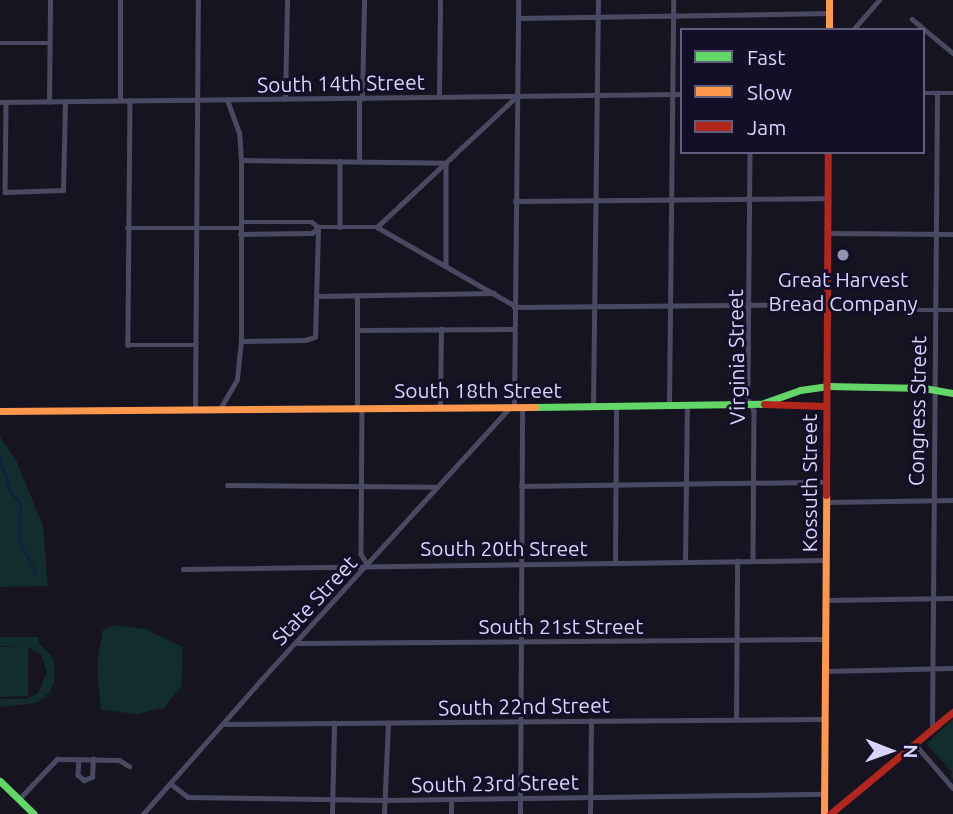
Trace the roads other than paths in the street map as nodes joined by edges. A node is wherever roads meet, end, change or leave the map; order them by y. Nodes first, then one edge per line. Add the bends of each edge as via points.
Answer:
1 (50, 0) edge
2 (120, 0) edge
3 (198, 0) edge
4 (287, 0) edge
5 (363, 0) edge
6 (440, 0) edge
7 (518, 0) edge
8 (598, 0) edge
9 (673, 0) edge
10 (829, 0) edge
11 (879, 0) edge
12 (829, 13) junction
13 (672, 17) junction
14 (517, 18) junction
15 (598, 18) junction
16 (912, 19) dead end
17 (829, 28) edge
18 (855, 28) edge
19 (923, 28) edge
20 (925, 29) edge
21 (0, 43) edge
22 (49, 43) junction
23 (953, 52) edge
24 (925, 93) edge
25 (937, 93) junction
26 (953, 93) edge
27 (672, 94) junction
28 (680, 94) edge
29 (598, 95) junction
30 (516, 96) junction
31 (439, 97) junction
32 (285, 99) junction
33 (360, 99) junction
34 (120, 100) junction
35 (130, 100) junction
36 (198, 100) junction
37 (227, 100) junction
38 (3, 102) edge
39 (49, 102) junction
40 (65, 102) junction
41 (750, 154) edge
42 (828, 154) edge
43 (241, 160) junction
44 (340, 162) junction
45 (359, 162) junction
46 (446, 163) junction
47 (828, 198) junction
48 (750, 199) junction
49 (671, 200) junction
50 (515, 201) junction
51 (594, 201) junction
52 (240, 225) junction
53 (318, 227) junction
54 (340, 227) junction
55 (377, 227) junction
56 (127, 228) junction
57 (197, 228) junction
58 (828, 233) junction
59 (240, 234) junction
60 (935, 234) junction
61 (953, 234) edge
62 (446, 266) junction
63 (494, 293) junction
64 (318, 296) junction
65 (357, 296) junction
66 (750, 304) junction
67 (670, 305) junction
68 (514, 306) junction
69 (594, 306) junction
70 (827, 307) junction
71 (934, 310) junction
72 (953, 310) edge
73 (441, 329) junction
74 (357, 330) junction
75 (514, 330) junction
76 (241, 341) junction
77 (195, 345) junction
78 (827, 386) junction
79 (933, 390) junction
80 (953, 393) edge
81 (761, 404) junction
82 (750, 405) junction
83 (616, 406) junction
84 (669, 406) junction
85 (687, 406) junction
86 (827, 406) junction
87 (440, 407) junction
88 (515, 407) junction
89 (593, 407) junction
90 (359, 408) junction
91 (220, 409) junction
92 (195, 410) junction
93 (0, 411) edge
94 (826, 482) junction
95 (754, 483) junction
96 (615, 484) junction
97 (685, 484) junction
98 (227, 485) dead end
99 (521, 486) junction
100 (361, 487) junction
101 (438, 487) junction
102 (953, 500) edge
103 (932, 501) junction
104 (826, 502) junction
105 (826, 560) junction
106 (737, 561) junction
107 (753, 561) junction
108 (685, 562) junction
109 (615, 563) junction
110 (521, 564) junction
111 (368, 565) junction
112 (183, 569) dead end
113 (931, 598) junction
114 (953, 598) edge
115 (825, 600) junction
116 (825, 639) junction
117 (520, 642) junction
118 (736, 642) junction
119 (297, 643) junction
120 (953, 668) edge
121 (931, 669) junction
122 (825, 671) junction
123 (953, 712) edge
124 (824, 719) junction
125 (736, 720) junction
126 (590, 721) junction
127 (520, 722) junction
128 (334, 723) junction
129 (388, 723) junction
130 (224, 724) junction
131 (932, 729) junction
132 (915, 744) junction
133 (79, 759) junction
134 (93, 759) junction
135 (129, 766) dead end
136 (0, 781) edge
137 (171, 783) junction
138 (953, 788) edge
139 (824, 794) junction
140 (590, 797) junction
141 (19, 799) junction
142 (332, 799) junction
143 (520, 799) junction
144 (384, 800) junction
145 (451, 801) junction
146 (34, 814) edge
147 (143, 814) edge
148 (332, 814) edge
149 (384, 814) edge
150 (451, 814) edge
151 (520, 814) edge
152 (590, 814) edge
153 (824, 814) edge
154 (830, 814) edge

1 - 22 street
2 - 34 street
3 - 36 street
4 - 32 street
5 - 33 street
6 - 31 street
7 - 14 street
8 - 15 street
9 - 13 street
10 - 12 main road
11 - 18 street
12 - 13 street
12 - 17 main road
13 - 15 street
13 - 27 street
14 - 15 street
14 - 30 street
15 - 29 street
16 - 19 street
20 - 23 street
21 - 22 street
22 - 39 street
24 - 25 street
25 - 26 street
25 - 60 street, Congress Street
27 - 28 street, South 14th Street
27 - 29 street, South 14th Street
27 - 49 street
29 - 30 street, South 14th Street
29 - 51 street
30 - 31 street, South 14th Street
30 - 46 street
30 - 50 street
31 - 33 street, South 14th Street
32 - 33 street, South 14th Street
32 - 37 street, South 14th Street
33 - 45 street
34 - 35 street, South 14th Street
34 - 40 street, South 14th Street
35 - 36 street, South 14th Street
35 - 56 street
36 - 37 street, South 14th Street
36 - 57 street
37 - 43 street via 239,133
38 - 39 street, South 14th Street
38 - 40 street via 5,192 63,190
39 - 40 street, South 14th Street
41 - 48 street, Virginia Street
42 - 47 main road, Kossuth Street
43 - 44 street
43 - 52 street
44 - 45 street
44 - 54 street
45 - 46 street
46 - 55 street
46 - 62 street
47 - 48 street
47 - 58 main road, Kossuth Street
48 - 49 street
48 - 66 street, Virginia Street
49 - 51 street
49 - 67 street
50 - 51 street
50 - 68 street
51 - 69 street
52 - 53 street via 312,222
52 - 57 street
52 - 59 street
53 - 54 street
53 - 59 street via 312,233
53 - 64 street
54 - 55 street
55 - 62 street
56 - 57 street
56 - 77 street via 128,345
57 - 77 street
58 - 60 street
58 - 70 main road, Kossuth Street
59 - 76 street
60 - 61 street
60 - 71 street, Congress Street
62 - 63 street
63 - 65 street
63 - 68 street
64 - 65 street
64 - 76 street via 318,331 311,339
65 - 74 street
66 - 67 street
66 - 70 street
66 - 82 street, Virginia Street
67 - 69 street
67 - 84 street
68 - 69 street
68 - 75 street
69 - 89 street
70 - 71 street
70 - 78 main road, Kossuth Street
71 - 72 street
71 - 79 street, Congress Street
73 - 74 street
73 - 75 street
73 - 87 street
74 - 90 street
75 - 88 street
76 - 91 street via 237,379
77 - 92 street
78 - 79 main road, South 18th Street
78 - 81 main road, South 18th Street
78 - 86 main road, Kossuth Street
79 - 80 main road, South 18th Street
79 - 103 street, Congress Street
81 - 82 main road, South 18th Street
81 - 86 main road
82 - 85 main road, South 18th Street
82 - 95 street, Virginia Street via 754,411
83 - 84 main road, South 18th Street
83 - 89 main road, South 18th Street
83 - 96 street
84 - 85 main road, South 18th Street
85 - 97 street
86 - 94 main road, Kossuth Street
87 - 88 main road, South 18th Street
87 - 90 main road, South 18th Street
88 - 89 main road, South 18th Street
88 - 99 street
88 - 101 street, State Street
90 - 91 main road, South 18th Street
90 - 100 street
91 - 92 main road, South 18th Street
92 - 93 main road, South 18th Street
94 - 95 street
94 - 104 main road, Kossuth Street
95 - 97 street
95 - 107 street, Virginia Street
96 - 97 street
96 - 99 street
96 - 109 street
97 - 108 street
98 - 100 street
99 - 110 street
100 - 101 street
100 - 111 street via 361,554
101 - 111 street, State Street
102 - 103 street
103 - 104 street
103 - 113 street, Congress Street
104 - 105 main road, Kossuth Street
105 - 107 street, South 20th Street
105 - 115 main road, Kossuth Street
106 - 107 street, South 20th Street
106 - 108 street, South 20th Street
106 - 118 street
108 - 109 street, South 20th Street
109 - 110 street, South 20th Street
110 - 111 street, South 20th Street
110 - 117 street
111 - 112 street, South 20th Street
111 - 119 street, State Street
113 - 114 street
113 - 115 street
113 - 121 street, Congress Street
115 - 116 main road, Kossuth Street
116 - 118 street, South 21st Street
116 - 122 main road, Kossuth Street
117 - 118 street, South 21st Street
117 - 119 street, South 21st Street
117 - 127 street
118 - 125 street
119 - 130 street, State Street
120 - 121 street
121 - 122 street
121 - 131 street, Congress Street
122 - 124 main road, Kossuth Street
123 - 131 main road
124 - 125 street, South 22nd Street
124 - 139 main road, Kossuth Street
125 - 126 street, South 22nd Street
126 - 127 street, South 22nd Street
126 - 140 street
127 - 129 street, South 22nd Street
127 - 143 street
128 - 129 street, South 22nd Street
128 - 130 street, South 22nd Street
128 - 142 street
129 - 144 street
130 - 137 street, State Street
131 - 132 main road
132 - 138 street
132 - 154 main road
133 - 134 street
133 - 134 street via 78,775 84,780 92,777
133 - 141 street via 57,759
134 - 135 street via 119,760
136 - 141 main road
137 - 142 street, South 23rd Street via 188,797
137 - 147 street, State Street
139 - 140 street, South 23rd Street
139 - 153 main road, Kossuth Street
140 - 143 street, South 23rd Street
140 - 152 street
141 - 146 main road
142 - 144 street, South 23rd Street
142 - 148 street
143 - 145 street, South 23rd Street
143 - 151 street
144 - 145 street, South 23rd Street
144 - 149 street
145 - 150 street

